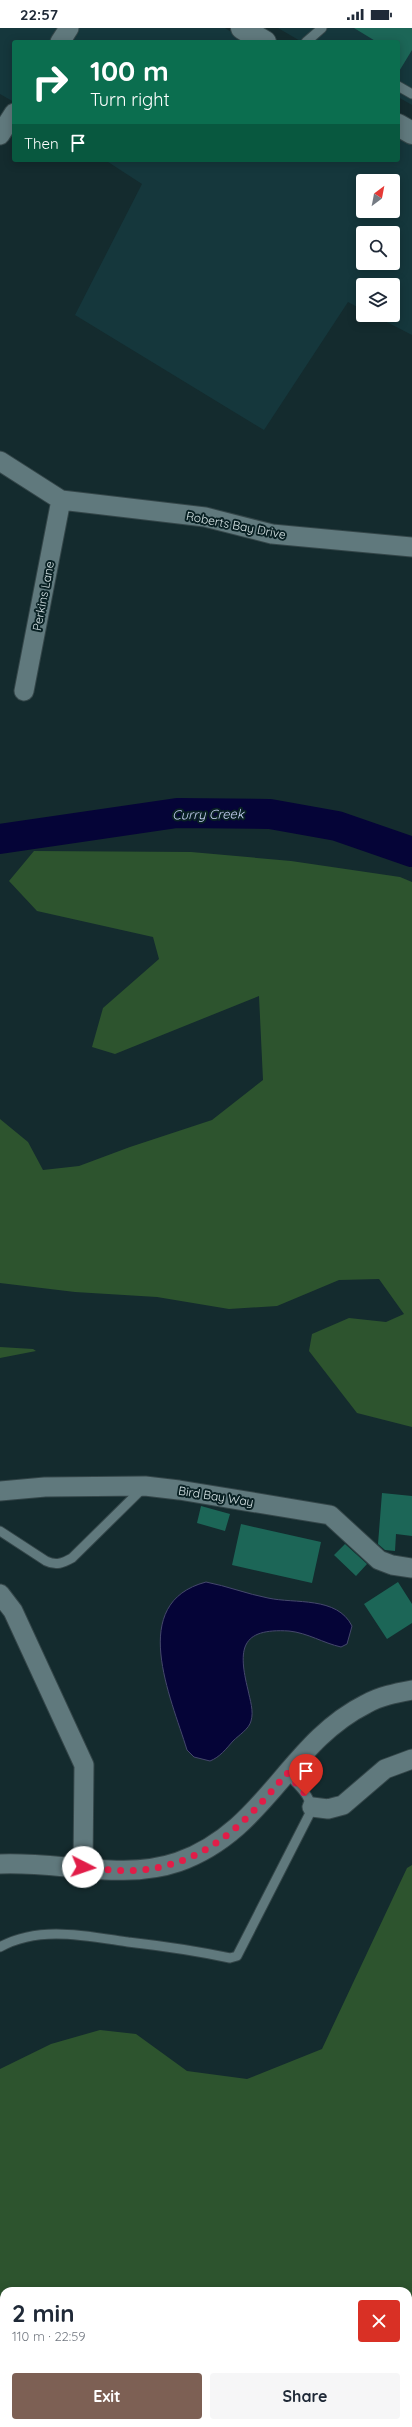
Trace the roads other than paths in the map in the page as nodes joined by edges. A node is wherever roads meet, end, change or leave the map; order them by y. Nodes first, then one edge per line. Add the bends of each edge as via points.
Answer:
1 (68, 28) edge
2 (242, 28) edge
3 (322, 28) edge
4 (61, 40) edge
5 (262, 40) edge
6 (308, 40) edge
7 (400, 87) edge
8 (412, 94) edge
9 (12, 116) edge
10 (400, 126) edge
11 (412, 133) edge
12 (0, 135) edge
13 (0, 461) edge
14 (61, 500) junction
15 (412, 548) edge
16 (24, 691) dead end
17 (145, 1486) junction
18 (0, 1491) edge
19 (0, 1531) edge
20 (412, 1568) edge
21 (0, 1594) edge
22 (412, 1690) edge
23 (412, 1759) edge
24 (287, 1773) junction
25 (312, 1807) junction
26 (0, 1864) edge
27 (83, 1867) junction
28 (0, 1947) edge

1 - 4 street
2 - 5 street
3 - 6 lane
7 - 8 lane
9 - 12 street
10 - 11 street
13 - 14 street, Roberts Bay Drive
14 - 15 street, Roberts Bay Drive via 205,517 272,534
14 - 16 street, Perkins Lane
17 - 18 street, Bird Bay Way via 45,1487
17 - 19 lane via 72,1558 61,1563 46,1561
17 - 20 street, Bird Bay Way via 330,1515 379,1560
21 - 27 street via 13,1611 84,1765
22 - 24 street via 378,1698 355,1710 321,1736
23 - 25 street via 385,1769 342,1805 328,1809
24 - 25 lane via 310,1800
24 - 27 street via 243,1823 228,1836 196,1855 142,1870
25 - 28 lane via 244,1946 234,1958 70,1934 38,1935
26 - 27 street

